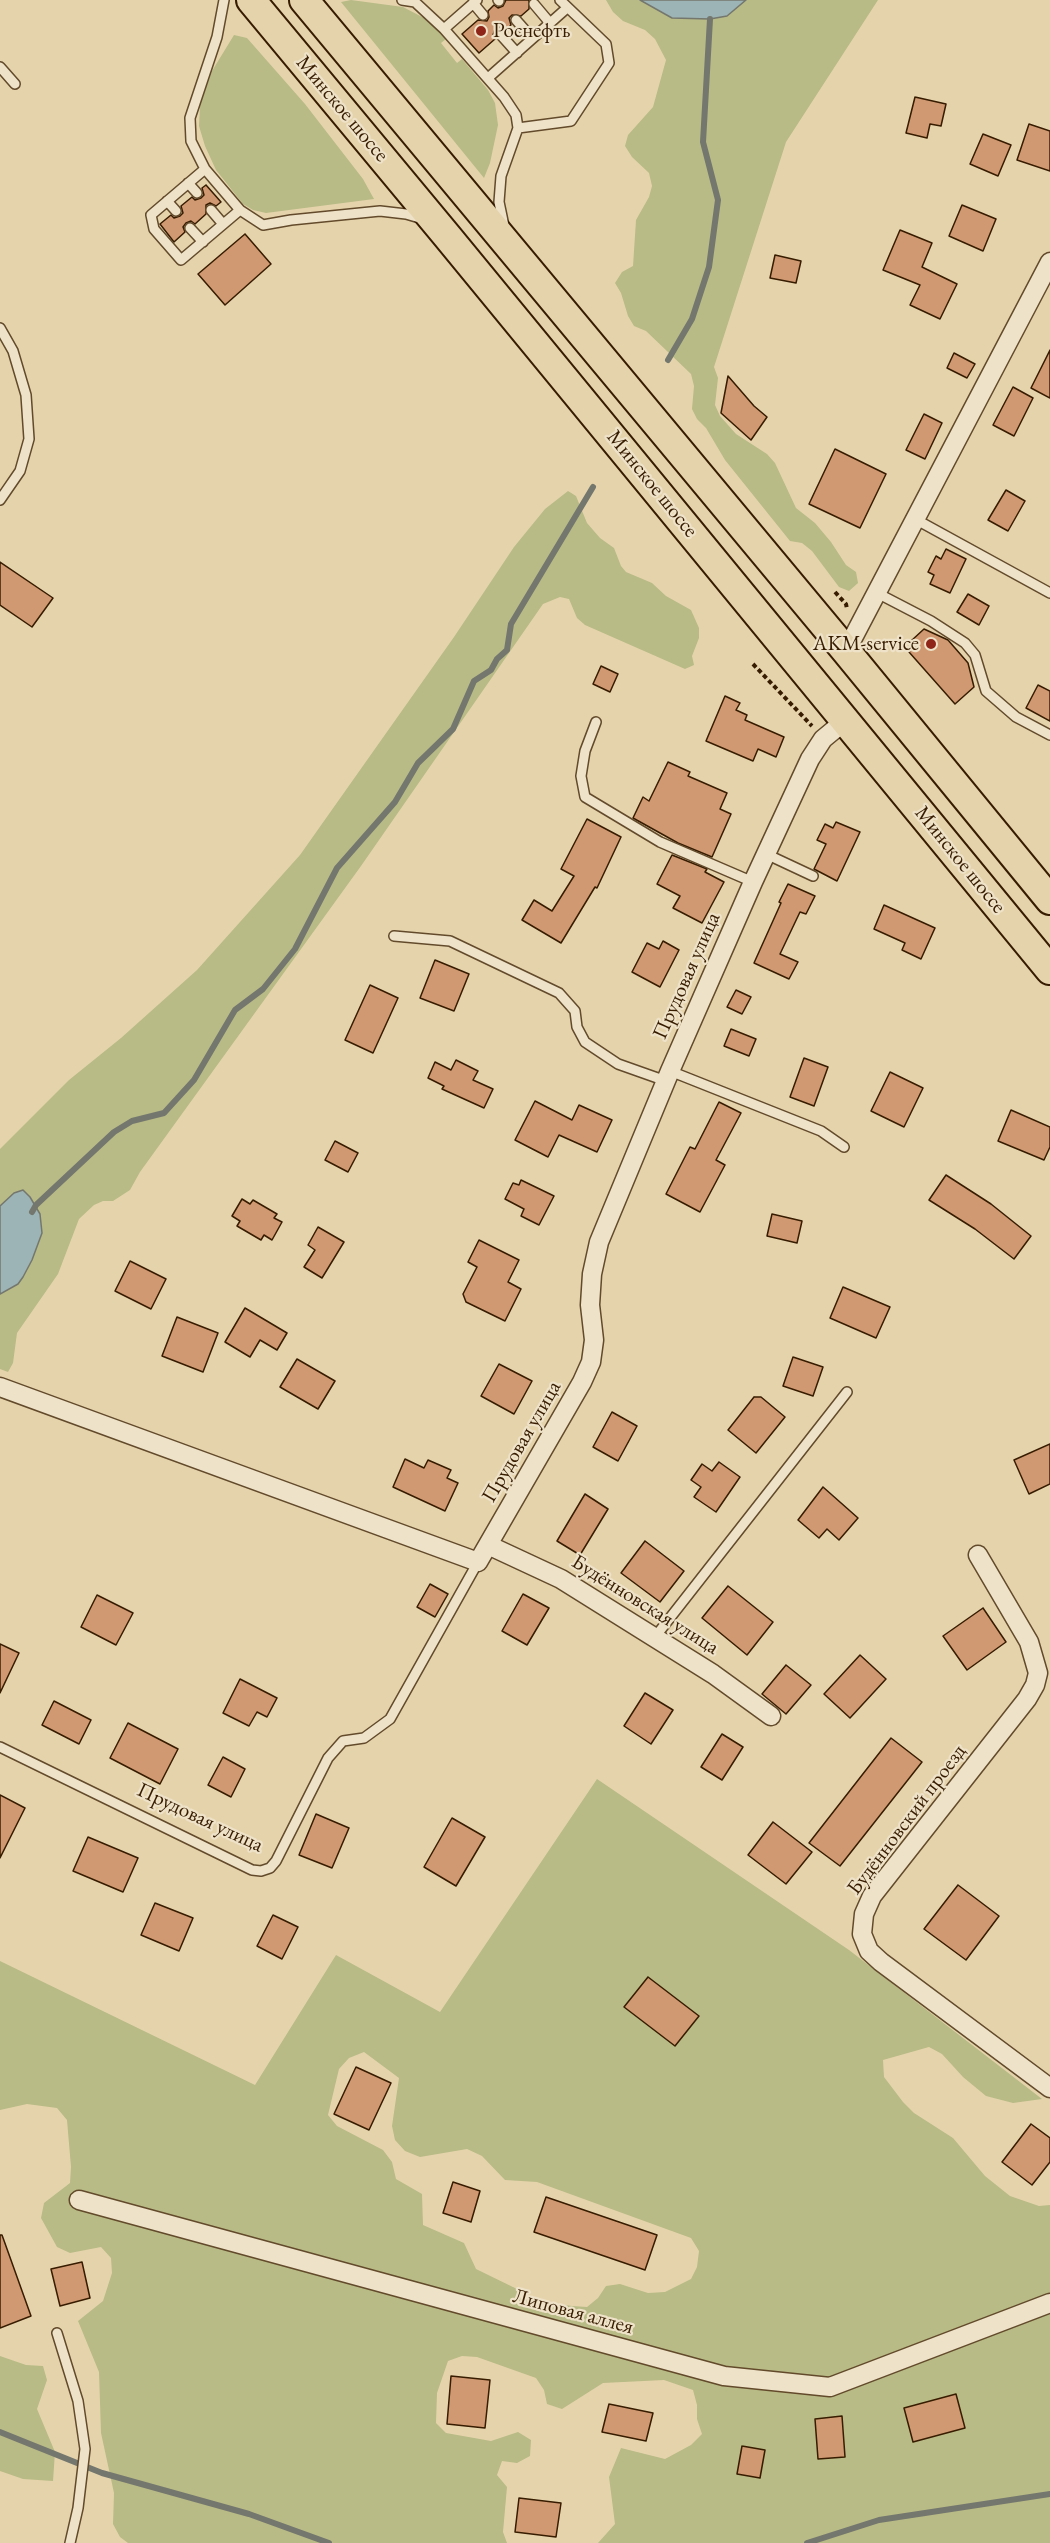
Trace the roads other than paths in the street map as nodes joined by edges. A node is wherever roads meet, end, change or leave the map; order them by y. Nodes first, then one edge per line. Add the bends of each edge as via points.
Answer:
1 (224, 0) edge
2 (250, 0) edge
3 (304, 0) edge
4 (402, 0) edge
5 (560, 0) edge
6 (475, 2) edge
7 (534, 4) dead end
8 (567, 8) junction
9 (483, 15) dead end
10 (516, 20) dead end
11 (550, 23) junction
12 (444, 29) junction
13 (500, 34) dead end
14 (532, 39) junction
15 (517, 53) junction
16 (0, 67) edge
17 (488, 78) junction
18 (15, 84) dead end
19 (518, 128) junction
20 (205, 169) junction
21 (188, 183) junction
22 (197, 193) dead end
23 (167, 201) junction
24 (211, 210) dead end
25 (240, 210) junction
26 (176, 211) dead end
27 (223, 224) junction
28 (190, 228) dead end
29 (447, 236) junction
30 (203, 242) junction
31 (521, 261) junction
32 (1050, 262) edge
33 (0, 328) edge
34 (0, 500) edge
35 (915, 519) junction
36 (877, 592) junction
37 (1050, 593) edge
38 (846, 651) junction
39 (846, 720) junction
40 (596, 722) dead end
41 (1050, 735) edge
42 (766, 854) junction
43 (813, 876) dead end
44 (753, 882) junction
45 (1050, 900) edge
46 (394, 936) dead end
47 (1050, 970) edge
48 (668, 1076) junction
49 (844, 1147) dead end
50 (0, 1387) edge
51 (847, 1392) dead end
52 (488, 1545) junction
53 (978, 1555) dead end
54 (478, 1563) junction
55 (655, 1637) junction
56 (771, 1716) dead end
57 (0, 1747) edge
58 (1050, 2088) edge
59 (80, 2200) dead end
60 (1050, 2303) edge
61 (57, 2333) dead end
62 (70, 2543) edge

1 - 20 lane via 217,37 189,118 191,141
2 - 29 highway, Минское шоссе
3 - 31 highway, Минское шоссе
4 - 12 lane via 415,2
5 - 8 lane
6 - 9 lane
6 - 12 lane
7 - 11 lane
8 - 11 lane
8 - 19 lane via 606,44 609,63 571,121
10 - 14 lane
11 - 14 lane
12 - 17 lane
13 - 15 lane
14 - 15 lane
15 - 17 lane
16 - 18 lane
17 - 19 lane via 516,115
19 - 31 lane via 501,176 499,202 506,233
20 - 21 lane
20 - 25 lane
21 - 22 lane
21 - 23 lane
23 - 26 lane
23 - 30 lane via 151,214 154,229 174,253 181,260
24 - 27 lane
25 - 27 lane
25 - 29 lane via 263,225 380,211 406,214 428,220
27 - 30 lane
28 - 30 lane
29 - 39 highway, Минское шоссе
31 - 38 highway, Минское шоссе
32 - 35 street
33 - 34 lane via 13,351 26,395 29,439 20,471
35 - 36 street
35 - 37 lane
36 - 38 street
36 - 41 lane via 964,643 975,655 986,691 1016,717
38 - 45 highway, Минское шоссе
39 - 42 street, Прудовая улица via 823,740 810,759
39 - 47 highway, Минское шоссе
40 - 44 lane via 581,776 585,796 660,842
42 - 43 lane
42 - 44 street, Прудовая улица
44 - 48 street, Прудовая улица
46 - 48 lane via 450,941 559,993 575,1011 577,1027 585,1042 618,1064
48 - 49 lane via 821,1131
48 - 52 street, Прудовая улица via 599,1242 592,1274 591,1362
50 - 54 street
51 - 55 lane
52 - 54 street, Прудовая улица
52 - 55 street, Будённовская улица via 561,1579
53 - 58 street, Будённовский проезд via 1029,1642 1038,1673 1035,1686 872,1896 864,1914 862,1934 869,1951 880,1962
54 - 57 lane, Прудовая улица via 390,1719 364,1738 343,1741 328,1758 270,1868 252,1870
55 - 56 street, Будённовская улица
59 - 60 street, Липовая аллея via 724,2376 830,2387
61 - 62 lane via 78,2401 85,2449

